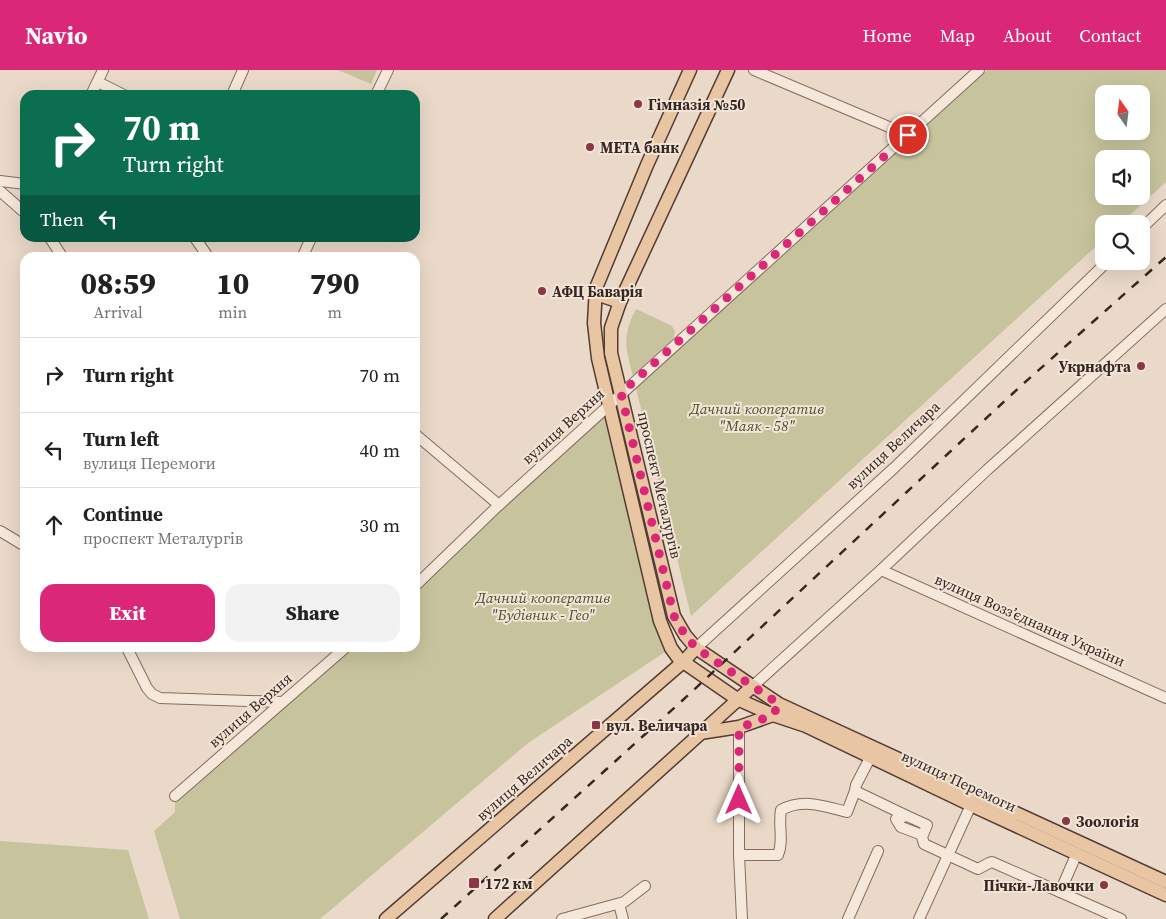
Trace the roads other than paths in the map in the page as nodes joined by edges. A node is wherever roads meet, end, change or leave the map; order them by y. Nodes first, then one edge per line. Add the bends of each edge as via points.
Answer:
1 (103, 70) edge
2 (243, 70) edge
3 (388, 70) edge
4 (690, 70) edge
5 (728, 70) edge
6 (754, 70) edge
7 (979, 70) edge
8 (98, 82) junction
9 (94, 90) edge
10 (114, 90) edge
11 (234, 90) edge
12 (378, 90) edge
13 (908, 135) junction
14 (0, 181) edge
15 (20, 183) edge
16 (0, 191) edge
17 (1166, 205) edge
18 (20, 209) edge
19 (1150, 220) edge
20 (1099, 270) edge
21 (596, 294) junction
22 (620, 302) junction
23 (1166, 309) edge
24 (621, 393) junction
25 (609, 404) junction
26 (420, 438) edge
27 (498, 505) junction
28 (0, 531) edge
29 (20, 543) edge
30 (881, 570) junction
31 (420, 582) edge
32 (696, 648) junction
33 (129, 652) edge
34 (340, 652) edge
35 (683, 662) junction
36 (753, 686) junction
37 (1166, 698) edge
38 (737, 699) junction
39 (282, 702) junction
40 (776, 709) junction
41 (739, 728) junction
42 (700, 733) junction
43 (871, 756) junction
44 (855, 791) junction
45 (175, 796) dead end
46 (971, 805) junction
47 (878, 851) dead end
48 (1077, 854) junction
49 (739, 855) junction
50 (947, 855) junction
51 (1166, 882) edge
52 (645, 886) dead end
53 (1060, 892) junction
54 (1166, 895) edge
55 (619, 904) junction
56 (386, 919) edge
57 (496, 919) edge
58 (562, 919) edge
59 (623, 919) edge
60 (742, 919) edge
61 (848, 919) edge
62 (919, 919) edge
63 (1120, 919) edge

1 - 8 street
2 - 11 street
3 - 12 street
4 - 21 main road, проспект Металургів via 647,165
5 - 22 main road, проспект Металургів
6 - 13 street
7 - 13 street, вулиця Верхня
8 - 9 street
8 - 10 street
13 - 24 street, вулиця Верхня
14 - 15 street
16 - 18 street
17 - 19 street
20 - 32 street, вулиця Величара via 894,468
21 - 22 main road
21 - 25 main road, проспект Металургів via 594,323 598,358
22 - 24 main road, проспект Металургів via 611,328 611,353
23 - 30 street
24 - 25 street, вулиця Верхня
24 - 32 main road, проспект Металургів via 674,616
25 - 27 street, вулиця Верхня
25 - 35 main road, проспект Металургів via 660,621 671,648
26 - 27 street
27 - 31 street, вулиця Верхня
28 - 29 street
30 - 36 street
30 - 37 street, вулиця Воззʼєднання України
32 - 35 main road, вулиця Величара
32 - 36 main road, проспект Металургів
33 - 39 street via 147,688 160,698
34 - 39 street, вулиця Верхня
35 - 38 main road, проспект Металургів
35 - 56 main road, вулиця Величара
36 - 38 main road
36 - 40 main road, вулиця Перемоги
38 - 40 main road, вулиця Перемоги
38 - 42 main road
39 - 45 street, вулиця Верхня
40 - 41 main road
40 - 43 main road, вулиця Перемоги
40 - 51 main road, вулиця Перемоги
41 - 42 main road
41 - 49 street
42 - 57 main road
43 - 44 street
43 - 46 main road, вулиця Перемоги
44 - 49 street via 847,812 816,803 797,803 781,810 782,848 778,856
44 - 50 street via 927,825 922,835 923,842
46 - 48 main road, вулиця Перемоги
46 - 50 street
47 - 61 street
48 - 53 street
48 - 54 main road, вулиця Перемоги
49 - 60 street
50 - 53 street via 978,869 992,862
50 - 62 street
52 - 55 street
53 - 63 street
55 - 58 street
55 - 59 street

